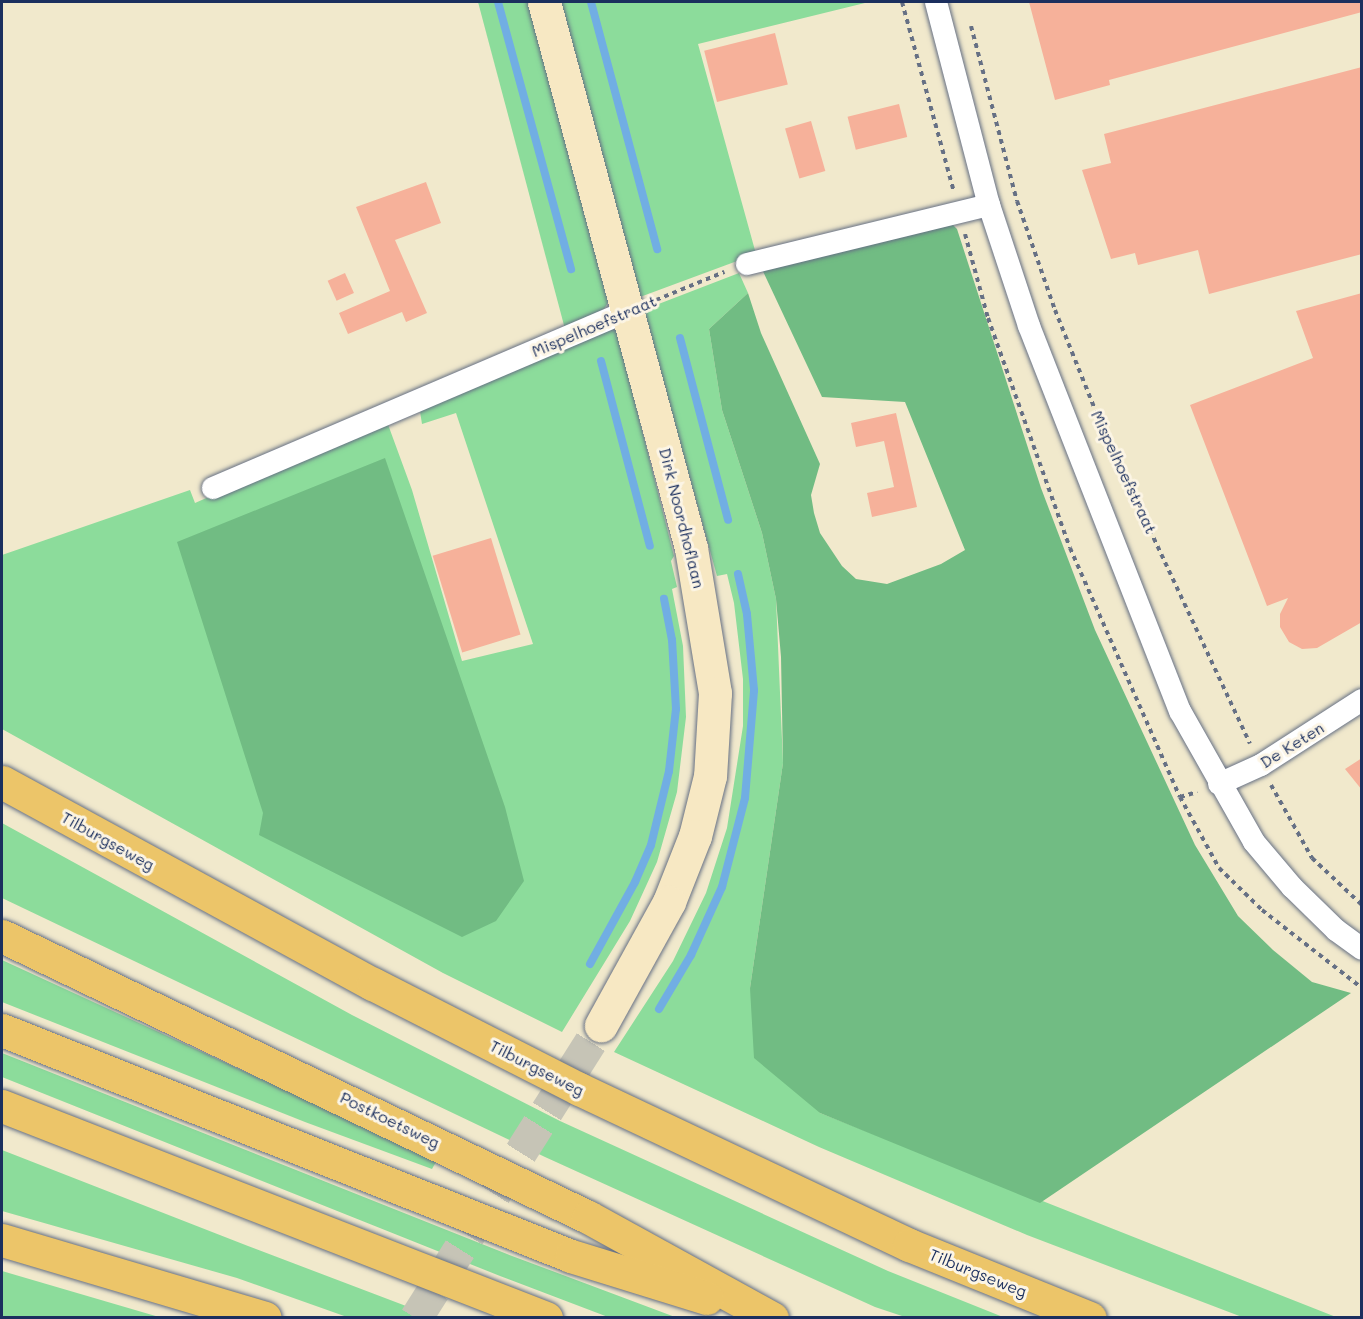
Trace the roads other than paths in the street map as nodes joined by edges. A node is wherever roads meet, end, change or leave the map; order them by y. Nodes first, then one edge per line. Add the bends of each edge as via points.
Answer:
1 (544, 2) edge
2 (936, 2) edge
3 (989, 205) junction
4 (747, 264) road end
5 (628, 311) junction
6 (213, 488) dead end
7 (1362, 700) edge
8 (2, 782) edge
9 (1219, 784) junction
10 (2, 936) edge
11 (1362, 949) edge
12 (601, 1025) tunnel mouth
13 (2, 1030) edge
14 (2, 1106) edge
15 (2, 1240) edge
16 (265, 1317) edge
17 (546, 1317) edge
18 (770, 1317) edge
19 (1090, 1317) edge

1 - 5 street, Dirk Noordhoflaan
2 - 3 street, Mispelhoefstraat
3 - 4 street
3 - 9 street, Mispelhoefstraat via 1029,326 1180,711
5 - 6 street, Mispelhoefstraat
5 - 12 street, Dirk Noordhoflaan via 691,548 715,693 710,776 695,836 669,902
7 - 9 street, De Keten via 1261,765
8 - 19 highway, Tilburgseweg via 373,984 579,1089 909,1245
9 - 11 street, Mispelhoefstraat via 1254,842 1292,887 1336,930
10 - 18 highway, Postkoetsweg via 588,1216
13 - 18 highway via 571,1256
14 - 17 highway
15 - 16 highway

